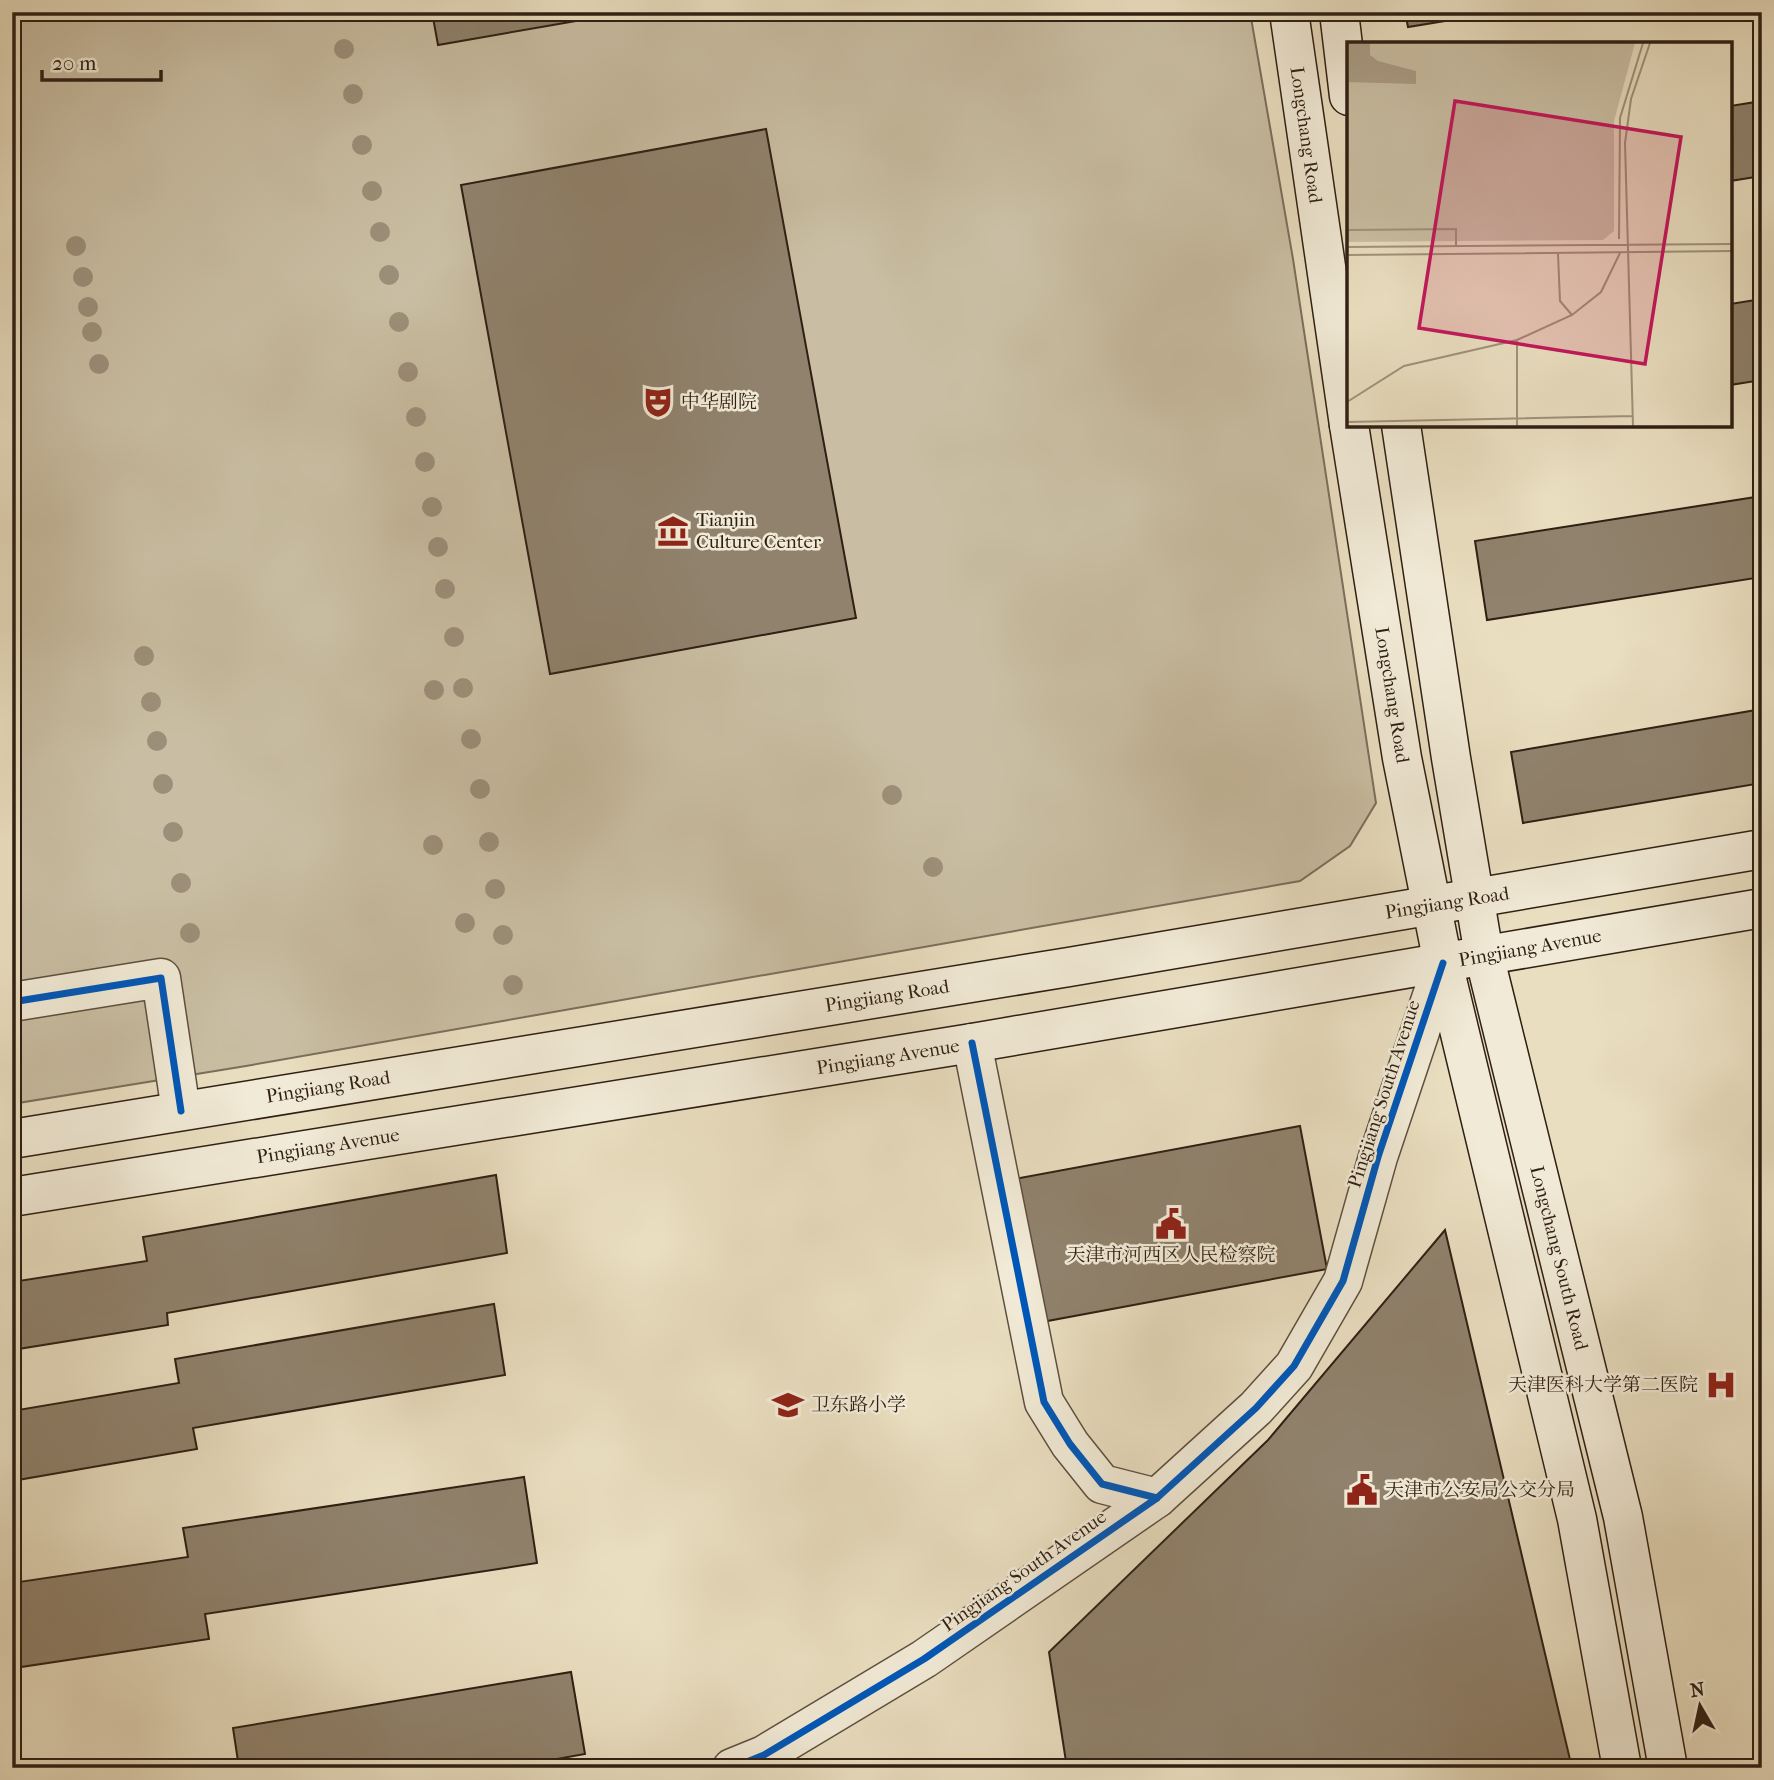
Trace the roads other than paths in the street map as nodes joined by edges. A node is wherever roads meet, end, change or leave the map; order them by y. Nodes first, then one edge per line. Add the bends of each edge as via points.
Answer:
1 (1289, 12) edge
2 (1339, 12) edge
3 (1347, 79) edge
4 (1347, 411) edge
5 (1349, 427) edge
6 (1401, 427) edge
7 (1762, 849) edge
8 (1475, 899) junction
9 (1432, 905) junction
10 (1762, 908) edge
11 (1484, 955) junction
12 (1443, 962) junction
13 (12, 1002) edge
14 (972, 1043) junction
15 (181, 1111) junction
16 (12, 1139) edge
17 (12, 1197) edge
18 (1157, 1498) junction
19 (754, 1764) edge
20 (1622, 1768) edge
21 (1668, 1768) edge

1 - 4 main road, Longchang Road
2 - 3 main road
5 - 9 main road, Longchang Road via 1402,758
6 - 8 main road
7 - 8 main road, Pingjiang Road
8 - 9 main road, Pingjiang Road
8 - 11 main road
9 - 12 main road, Longchang Road
9 - 15 main road, Pingjiang Road
10 - 11 main road, Pingjiang Avenue
11 - 12 main road, Pingjiang Avenue
11 - 21 main road, Longchang South Road via 1623,1517
12 - 14 main road, Pingjiang Avenue
12 - 18 main road, Pingjiang South Avenue via 1378,1157 1343,1281 1294,1366 1256,1408
12 - 20 main road via 1577,1519
13 - 15 main road via 161,978
14 - 17 main road, Pingjiang Avenue
14 - 18 main road via 1044,1402 1102,1484
15 - 16 main road, Pingjiang Road
18 - 19 main road, Pingjiang South Avenue via 924,1659

